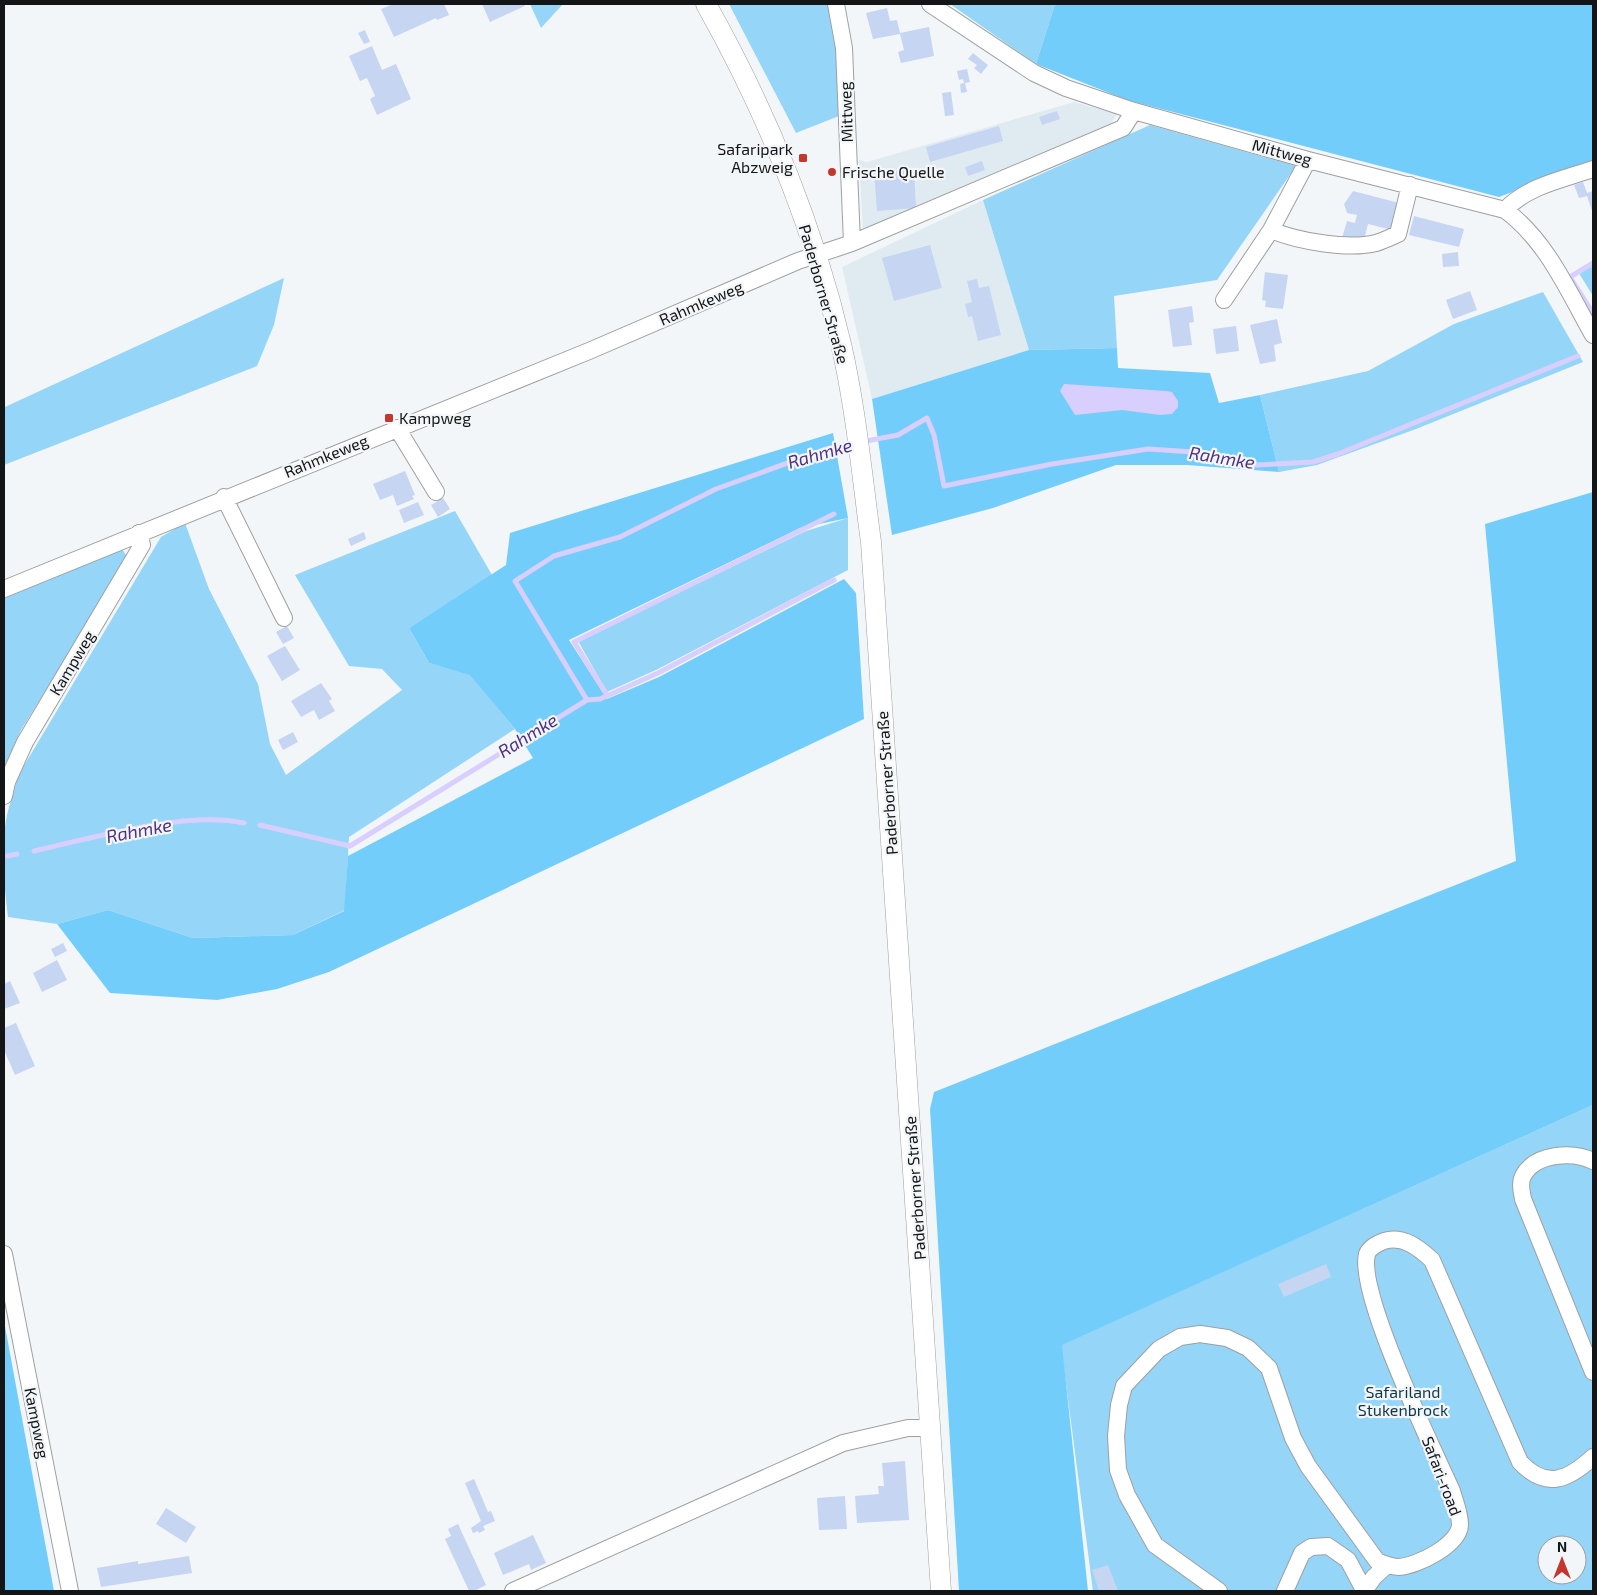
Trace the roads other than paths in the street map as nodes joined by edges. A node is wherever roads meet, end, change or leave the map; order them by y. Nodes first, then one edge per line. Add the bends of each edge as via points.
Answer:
1 (706, 4) edge
2 (836, 4) edge
3 (930, 4) edge
4 (1134, 111) junction
5 (1308, 160) junction
6 (1593, 169) edge
7 (1410, 185) junction
8 (1505, 210) junction
9 (1271, 230) junction
10 (852, 243) junction
11 (816, 256) junction
12 (1224, 300) dead end
13 (1593, 335) edge
14 (397, 428) junction
15 (436, 492) dead end
16 (224, 497) junction
17 (139, 533) junction
18 (4, 588) edge
19 (284, 618) dead end
20 (4, 796) edge
21 (1593, 1161) edge
22 (4, 1254) edge
23 (1593, 1372) edge
24 (931, 1428) junction
25 (1593, 1457) edge
26 (1387, 1565) junction
27 (70, 1591) edge
28 (513, 1591) edge
29 (941, 1591) edge
30 (1219, 1591) edge
31 (1285, 1591) edge
32 (1364, 1591) edge

1 - 11 main road, Paderborner Straße via 754,96
2 - 10 street, Mittweg via 844,48
3 - 4 street, Mittweg via 1034,73 1066,88
4 - 5 street, Mittweg
4 - 10 street via 1123,128
5 - 7 street, Mittweg
5 - 9 street
6 - 8 street via 1526,193
7 - 8 street, Mittweg
7 - 9 street via 1398,234 1376,243 1340,244 1287,237
8 - 13 street, Mittweg via 1526,226 1542,247
9 - 12 street
10 - 11 street
11 - 14 street, Rahmkeweg
11 - 24 main road, Paderborner Straße via 841,344 856,429 871,552
14 - 15 street
14 - 16 street, Rahmkeweg
16 - 17 street, Rahmkeweg
16 - 19 street
17 - 18 street, Rahmkeweg
17 - 20 street, Kampweg via 142,545 26,742 7,782
21 - 23 street via 1584,1156 1552,1157 1531,1166 1522,1177 1521,1188
22 - 27 street, Kampweg
24 - 28 street via 908,1428 843,1443
24 - 29 main road, Paderborner Straße
25 - 26 street, Safari-road via 1579,1470 1561,1478 1544,1479 1530,1473 1520,1462 1432,1260 1418,1247 1400,1240 1385,1240 1373,1246 1367,1253 1366,1266 1386,1340 1452,1491 1460,1527 1452,1540 1436,1553 1416,1563
26 - 30 street via 1377,1561 1308,1466 1293,1438 1269,1368 1248,1348 1227,1338 1200,1334 1180,1337 1159,1349 1124,1386 1116,1436 1118,1470 1127,1495 1155,1545
26 - 32 street
31 - 32 street via 1302,1553 1311,1547 1328,1546 1348,1560

